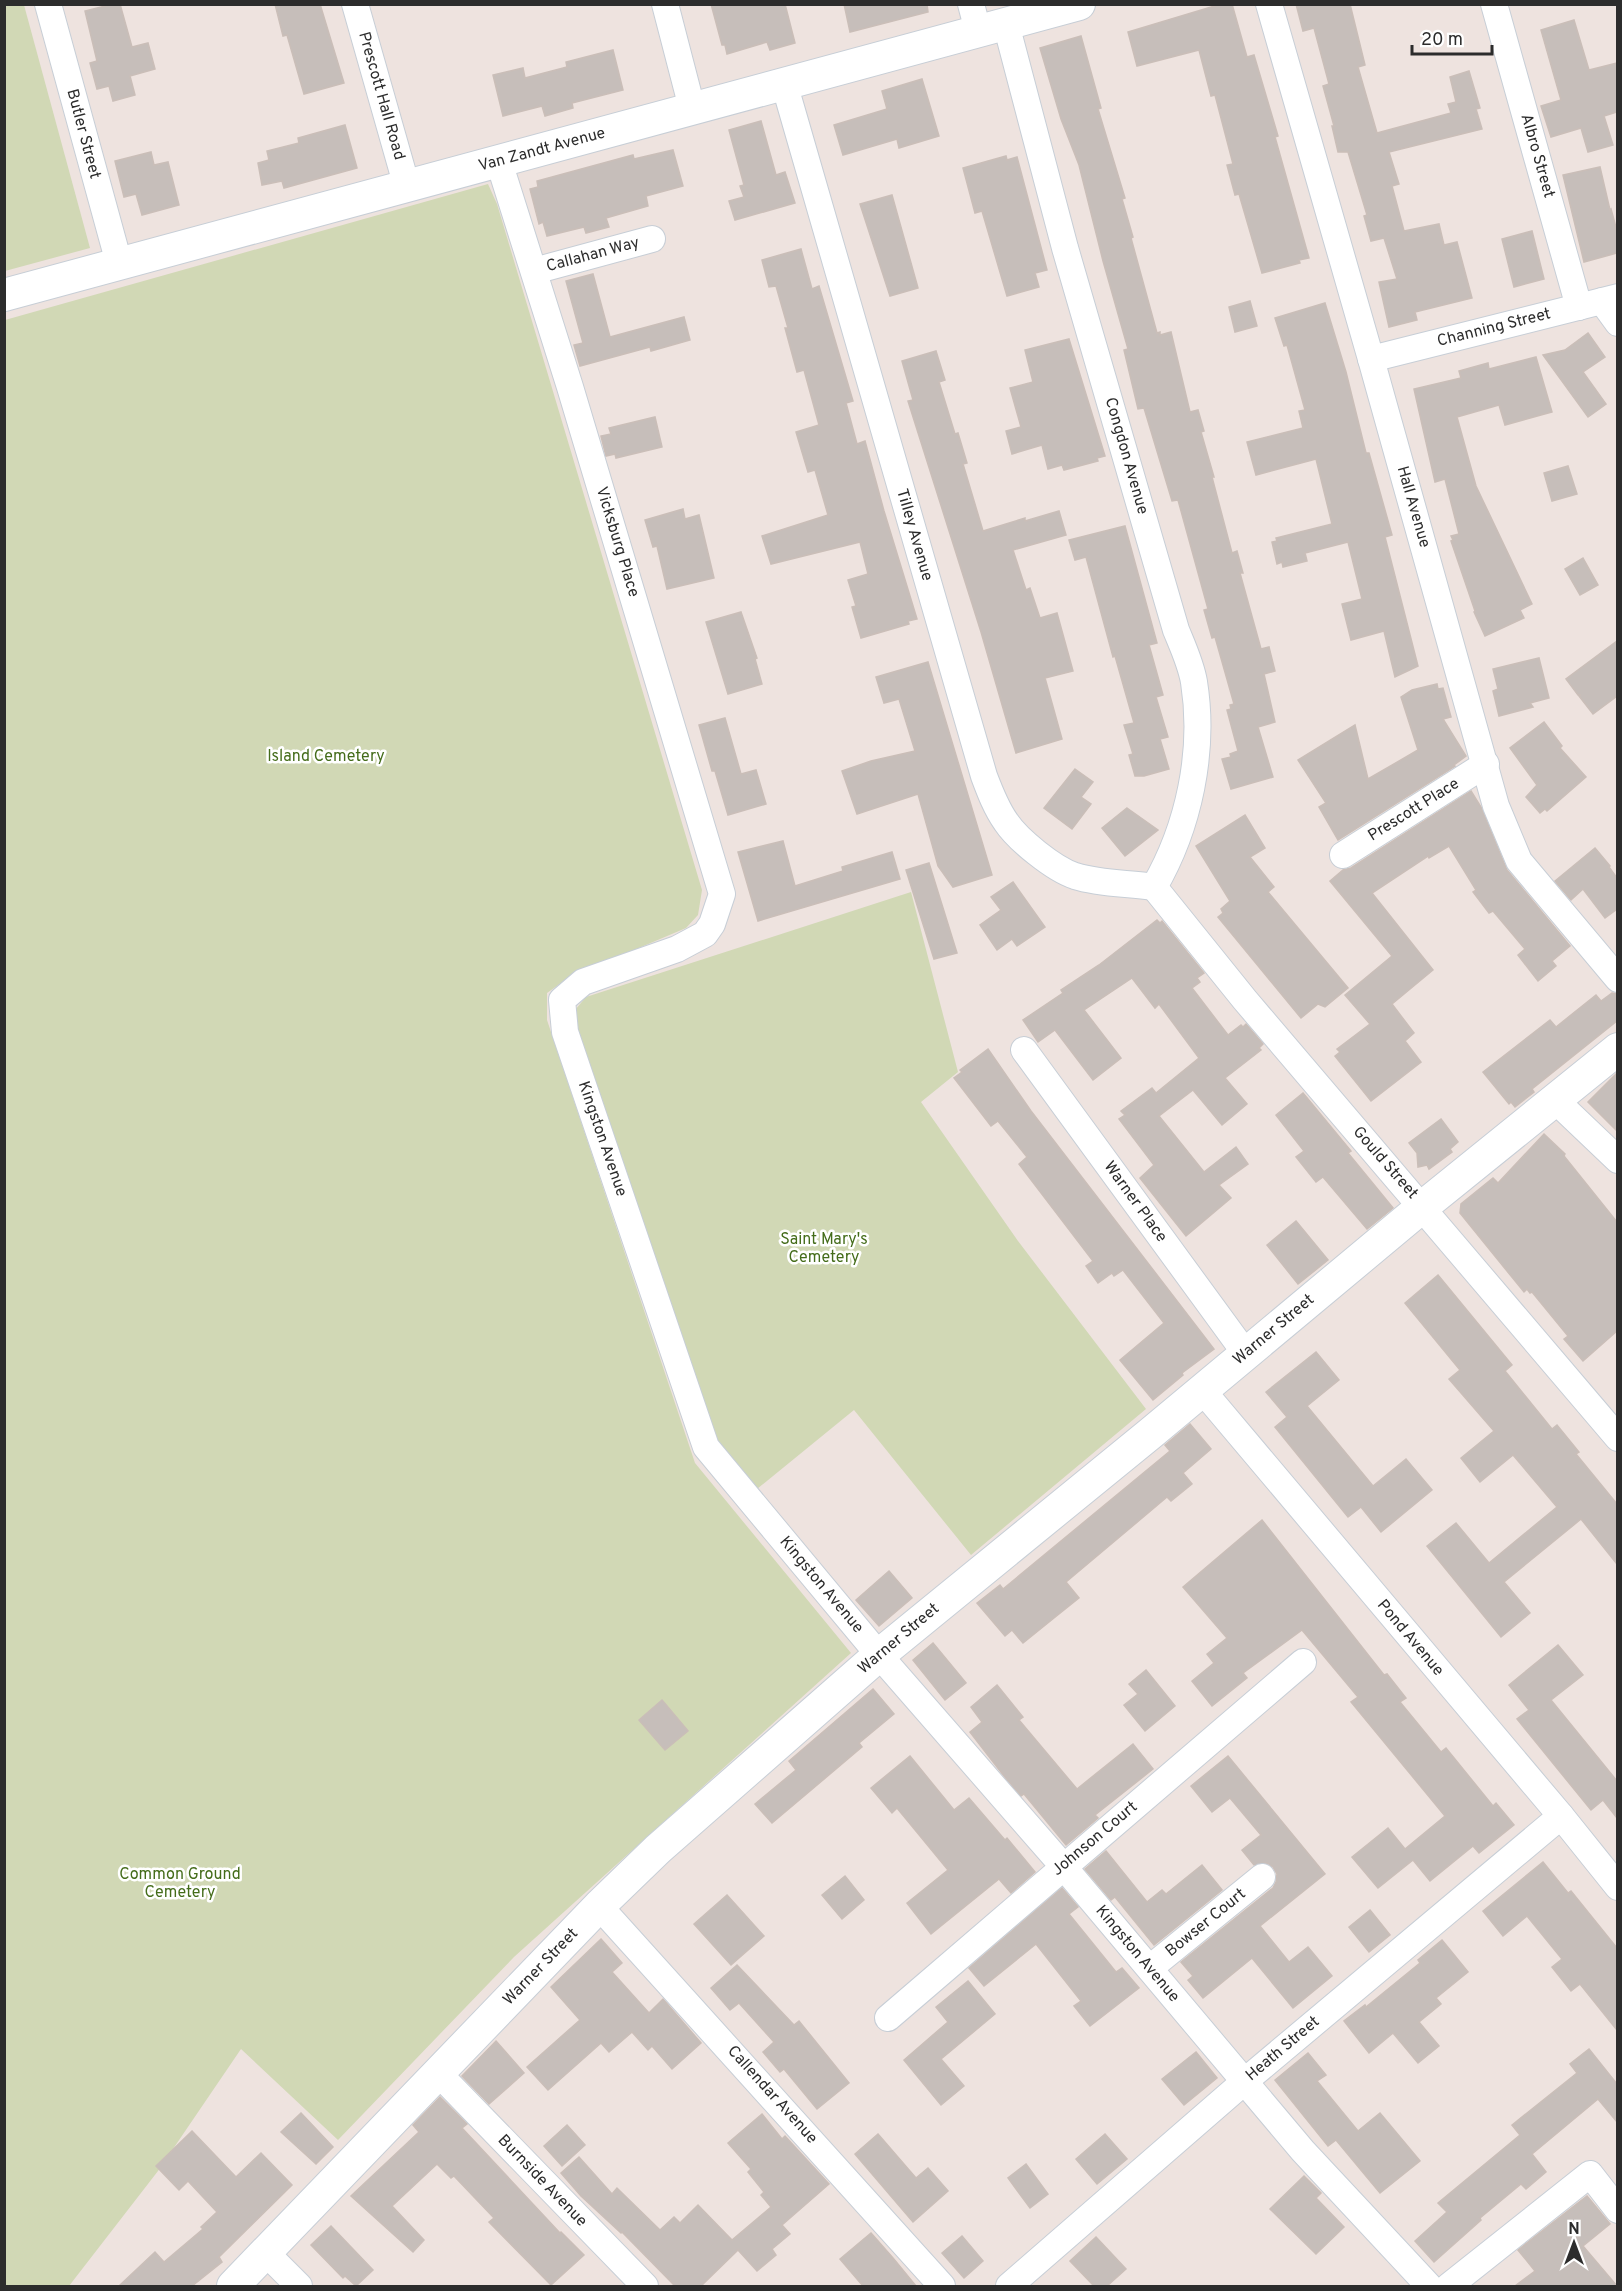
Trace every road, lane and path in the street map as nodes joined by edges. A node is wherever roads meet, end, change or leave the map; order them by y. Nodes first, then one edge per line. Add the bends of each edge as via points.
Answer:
1 (48, 4) edge
2 (356, 4) edge
3 (664, 4) edge
4 (1079, 4) edge
5 (1269, 4) edge
6 (1494, 4) edge
7 (985, 20) edge
8 (784, 83) junction
9 (692, 108) junction
10 (499, 162) junction
11 (406, 187) junction
12 (652, 239) dead end
13 (119, 262) junction
14 (534, 271) junction
15 (4, 295) edge
16 (1600, 302) edge
17 (1617, 323) edge
18 (1371, 359) junction
19 (1486, 764) junction
20 (1343, 855) dead end
21 (1154, 887) junction
22 (712, 924) joint
23 (1617, 979) edge
24 (1617, 1049) edge
25 (1024, 1050) dead end
26 (1556, 1100) junction
27 (1617, 1160) edge
28 (1422, 1206) junction
29 (1246, 1354) junction
30 (1202, 1390) junction
31 (1617, 1438) edge
32 (879, 1655) junction
33 (1303, 1662) dead end
34 (1561, 1816) junction
35 (1063, 1866) junction
36 (1262, 1877) dead end
37 (1617, 1887) edge
38 (599, 1906) junction
39 (1150, 1968) junction
40 (888, 2018) dead end
41 (439, 2074) junction
42 (1245, 2081) junction
43 (1612, 2203) edge
44 (266, 2253) junction
45 (233, 2286) edge
46 (299, 2286) edge
47 (645, 2286) edge
48 (942, 2286) edge
49 (1009, 2286) edge
50 (1429, 2286) edge
51 (1449, 2286) edge

1 - 13 street, Butler Street
2 - 11 street, Prescott Hall Road
3 - 9 street
4 - 7 street, Van Zandt Avenue
5 - 18 street, Hall Avenue
6 - 16 street, Albro Street
7 - 8 street, Van Zandt Avenue
7 - 21 street, Congdon Avenue via 1068,259 1194,681 1197,742 1189,796 1169,861
8 - 9 street, Van Zandt Avenue
8 - 21 street, Tilley Avenue via 984,776 996,806 1022,839 1072,875 1123,886
9 - 10 street, Van Zandt Avenue
10 - 11 street, Van Zandt Avenue
10 - 14 street, Vicksburg Place
11 - 13 street, Van Zandt Avenue
12 - 14 street, Callahan Way
13 - 15 street, Van Zandt Avenue
14 - 22 street, Vicksburg Place via 722,894
16 - 17 street, Albro Street
16 - 18 street, Channing Street
18 - 19 street, Hall Avenue
19 - 20 street, Prescott Place
19 - 23 street, Hall Avenue via 1496,806 1519,861
21 - 28 street, Gould Street via 1245,1000
22 - 32 street, Kingston Avenue via 705,934 677,949 583,982 562,1000 565,1032 706,1447
24 - 26 street, Warner Street
25 - 29 street, Warner Place
26 - 27 street
26 - 28 street, Warner Street
28 - 29 street, Warner Street
28 - 31 street, Gould Street
29 - 30 street, Warner Street
30 - 32 street, Warner Street
30 - 34 street, Pond Avenue
32 - 35 street, Kingston Avenue
32 - 38 street, Warner Street via 658,1849
33 - 35 street, Johnson Court
34 - 37 street, Pond Avenue
34 - 42 street, Heath Street
35 - 39 street, Kingston Avenue
35 - 40 street, Johnson Court
36 - 39 street, Bowser Court
38 - 41 street, Warner Street
38 - 48 street, Callendar Avenue
39 - 42 street, Kingston Avenue
41 - 44 street, Warner Street
41 - 47 street, Burnside Avenue
42 - 49 street, Heath Street
42 - 50 street, Kingston Avenue via 1303,2151
43 - 51 street via 1590,2174
44 - 45 street, Warner Street
44 - 46 street

